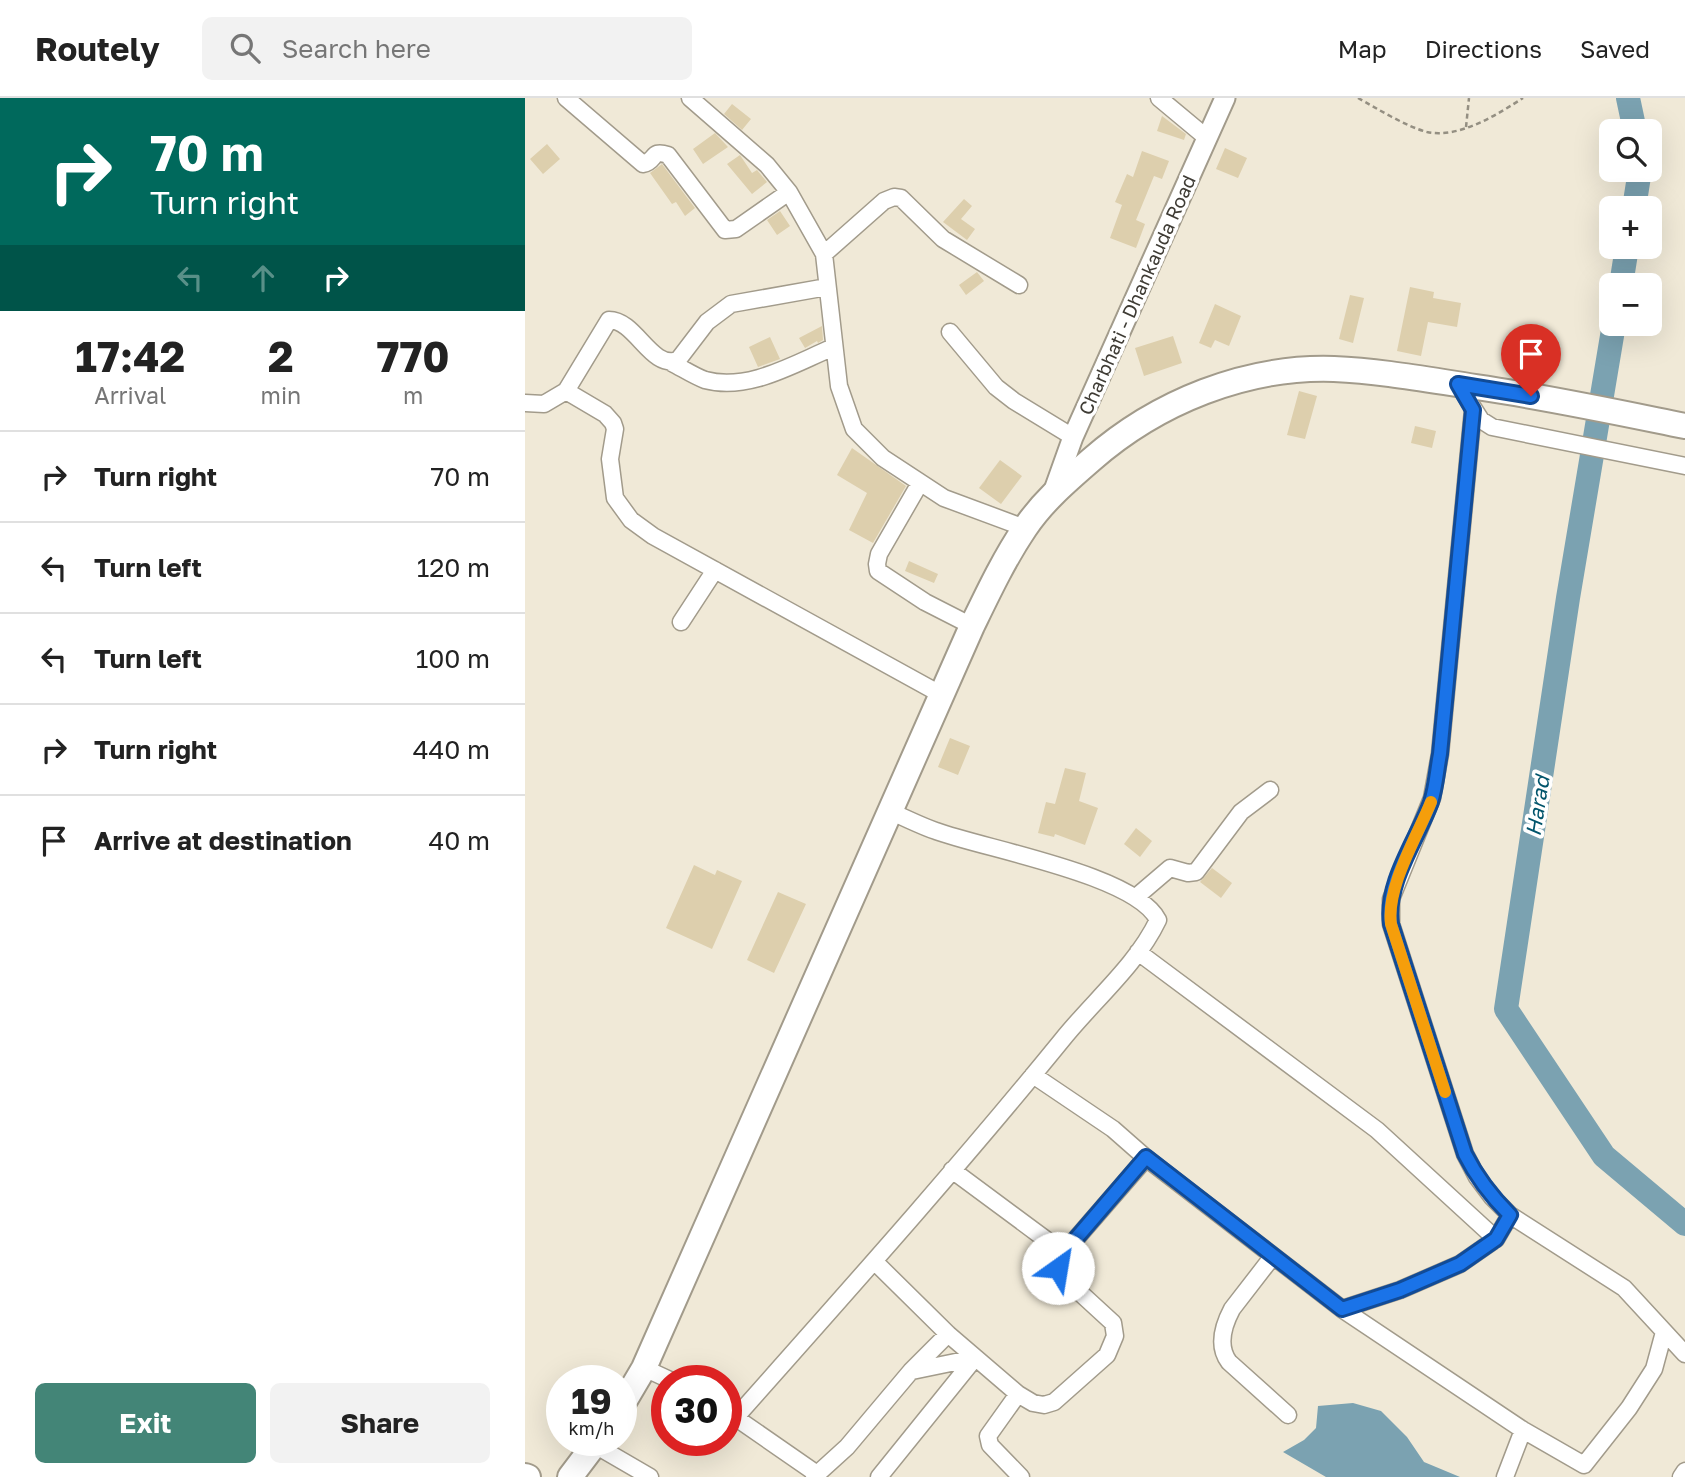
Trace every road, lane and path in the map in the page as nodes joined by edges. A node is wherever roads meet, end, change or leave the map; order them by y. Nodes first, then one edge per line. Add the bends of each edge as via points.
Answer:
1 (566, 98) edge
2 (690, 98) edge
3 (1159, 98) edge
4 (1226, 98) edge
5 (1358, 98) edge
6 (1469, 98) edge
7 (1523, 98) edge
8 (1466, 127) junction
9 (1207, 138) junction
10 (789, 192) junction
11 (824, 254) junction
12 (1019, 285) dead end
13 (827, 287) junction
14 (950, 332) dead end
15 (834, 347) junction
16 (672, 363) junction
17 (1458, 384) junction
18 (566, 391) junction
19 (525, 403) edge
20 (1473, 410) junction
21 (1685, 426) edge
22 (1073, 437) junction
23 (1685, 466) edge
24 (919, 484) junction
25 (1053, 494) junction
26 (1025, 528) junction
27 (715, 570) junction
28 (681, 622) dead end
29 (969, 631) junction
30 (942, 695) junction
31 (1270, 790) dead end
32 (891, 812) junction
33 (1136, 897) junction
34 (1138, 952) junction
35 (1033, 1075) junction
36 (1146, 1157) junction
37 (952, 1170) junction
38 (1510, 1215) junction
39 (1496, 1239) junction
40 (1064, 1253) junction
41 (1273, 1256) junction
42 (874, 1261) junction
43 (1342, 1309) junction
44 (1664, 1332) junction
45 (948, 1334) junction
46 (1685, 1354) edge
47 (975, 1358) junction
48 (644, 1368) junction
49 (651, 1371) edge
50 (911, 1371) junction
51 (637, 1380) edge
52 (1018, 1394) junction
53 (742, 1402) edge
54 (1289, 1415) dead end
55 (742, 1422) edge
56 (1523, 1430) junction
57 (584, 1456) edge
58 (618, 1456) edge
59 (1685, 1471) edge
60 (569, 1474) edge
61 (815, 1476) edge
62 (650, 1477) edge
63 (879, 1477) edge
64 (1021, 1477) edge
65 (1506, 1477) edge
66 (1681, 1477) edge

1 - 10 street via 643,164 656,153 669,155 725,230 736,229
2 - 10 street via 767,165
3 - 9 street
4 - 9 street, Charbhati - Dhankauda Road
5 - 8 path via 1428,132
6 - 8 path
7 - 8 path via 1483,123
9 - 22 street, Charbhati - Dhankauda Road
10 - 11 street
11 - 12 street via 884,201 901,198 943,239
11 - 13 street
13 - 15 street
13 - 16 street via 731,304 707,322
14 - 22 street via 996,387
15 - 16 street via 738,383 702,379
15 - 24 street via 839,386 854,429
16 - 18 street via 659,358 622,323 609,320
17 - 20 street
17 - 21 main road
17 - 25 main road via 1332,369 1260,376 1222,386 1163,409 1115,439
18 - 19 street via 544,404
18 - 27 street via 613,423 610,458 615,498 631,520
20 - 23 street via 1492,426
20 - 38 street via 1440,754 1432,799 1389,913 1465,1154 1477,1177
22 - 25 street, Charbhati - Dhankauda Road
24 - 26 street
24 - 29 street via 879,554 878,571
25 - 26 main road
26 - 29 main road
27 - 28 street
27 - 30 street
29 - 30 main road
30 - 32 main road
31 - 33 street via 1241,812 1196,872 1170,868
32 - 33 street via 936,831 1095,878
32 - 48 main road
33 - 34 street via 1158,920
34 - 35 street
34 - 39 street via 1377,1130
35 - 36 street
35 - 37 street
36 - 40 street
36 - 41 street
37 - 40 street
37 - 42 street
38 - 39 street
38 - 44 street via 1624,1288
39 - 43 street via 1436,1275
40 - 52 street via 1058,1268 1064,1278 1114,1323 1112,1347 1054,1402 1033,1403
41 - 43 street
41 - 54 street via 1232,1310 1222,1344 1229,1362
42 - 45 street
42 - 53 street
43 - 56 street
44 - 46 street
44 - 56 street via 1654,1369 1584,1465
45 - 47 street
45 - 50 street
47 - 50 street
47 - 52 street
47 - 63 street
48 - 49 street
48 - 51 main road
50 - 61 street via 847,1447
52 - 64 street via 988,1436 990,1445
55 - 61 street
56 - 65 street
57 - 60 main road
58 - 62 street
59 - 66 street

